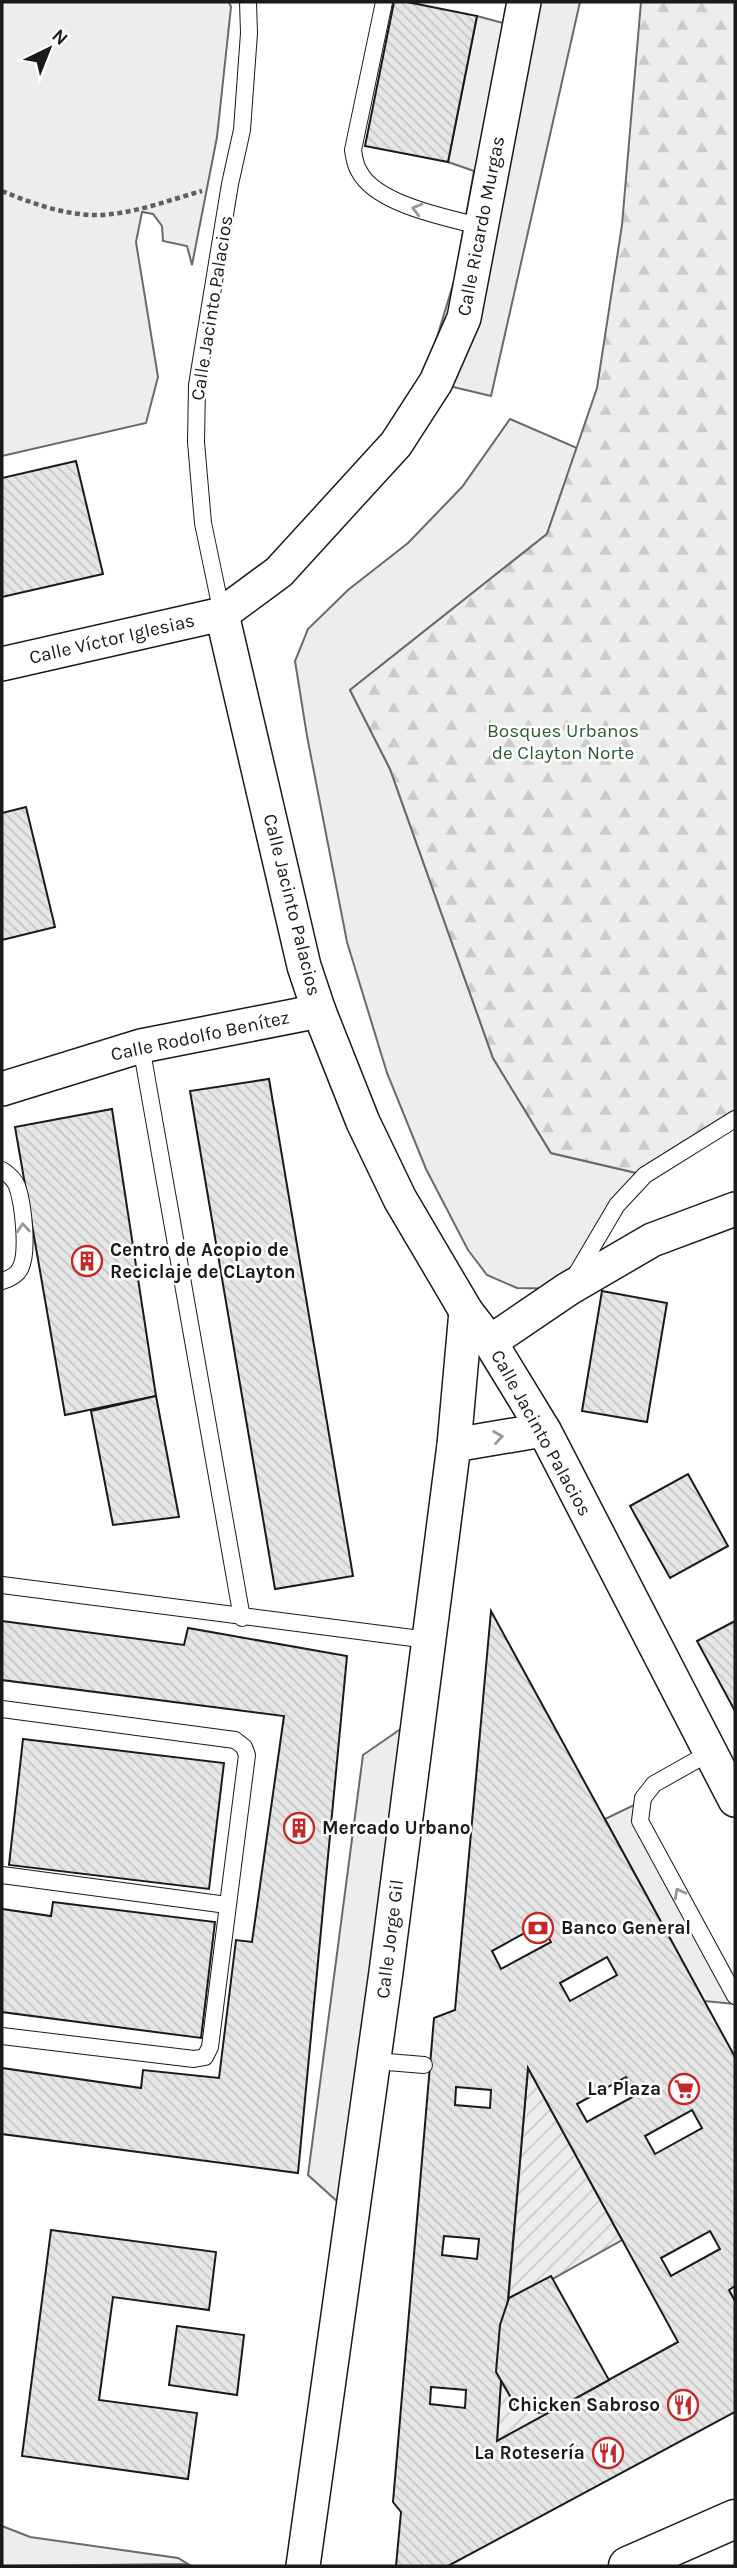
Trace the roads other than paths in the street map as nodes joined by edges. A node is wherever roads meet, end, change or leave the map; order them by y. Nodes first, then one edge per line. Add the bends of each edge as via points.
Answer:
1 (248, 2) edge
2 (384, 2) edge
3 (524, 2) edge
4 (483, 227) junction
5 (222, 614) junction
6 (2, 664) edge
7 (319, 1011) junction
8 (141, 1046) junction
9 (2, 1089) edge
10 (735, 1119) edge
11 (2, 1170) edge
12 (735, 1209) edge
13 (2, 1281) edge
14 (568, 1289) junction
15 (466, 1311) junction
16 (490, 1342) junction
17 (543, 1430) junction
18 (454, 1445) junction
19 (2, 1585) edge
20 (242, 1618) junction
21 (428, 1640) junction
22 (2, 1709) edge
23 (709, 1753) junction
24 (735, 1800) edge
25 (2, 1875) edge
26 (227, 1905) junction
27 (735, 1996) edge
28 (2, 2036) edge
29 (374, 2061) junction
30 (424, 2065) dead end
31 (735, 2519) edge
32 (303, 2566) edge
33 (628, 2566) edge

1 - 5 lane, Calle Jacinto Palacios via 242,130 197,385 203,523
4 -> 2 lane via 404,206 368,183 358,170 353,150
3 - 4 street, Calle Ricardo Murgas
4 - 5 street, Calle Ricardo Murgas via 464,318 436,382 396,444 279,572
5 - 6 street, Calle Víctor Iglesias
5 - 7 street, Calle Jacinto Palacios via 304,966
7 - 8 street, Calle Rodolfo Benítez
7 - 15 street, Calle Jacinto Palacios via 363,1122 400,1199
8 - 9 street, Calle Rodolfo Benítez
8 - 20 lane
10 - 14 lane via 645,1175 617,1205
13 -> 11 lane via 21,1268 25,1246 17,1185
12 - 14 street via 652,1240
14 - 16 street
15 - 16 street, Calle Jacinto Palacios
15 - 18 street, Calle Jorge Gil
16 - 17 street, Calle Jacinto Palacios
18 -> 17 street
17 - 23 street, Calle Jacinto Palacios
18 - 21 street, Calle Jorge Gil
19 - 20 lane
20 - 21 lane
21 - 29 street, Calle Jorge Gil
22 - 26 lane via 235,1740 244,1747 247,1755
23 - 24 street, Calle Jacinto Palacios
27 -> 23 lane via 640,1821 643,1798 654,1784
25 - 26 lane
26 - 28 lane via 210,2047 205,2057
29 - 30 lane
29 - 32 street, Calle Jorge Gil
31 - 33 street

